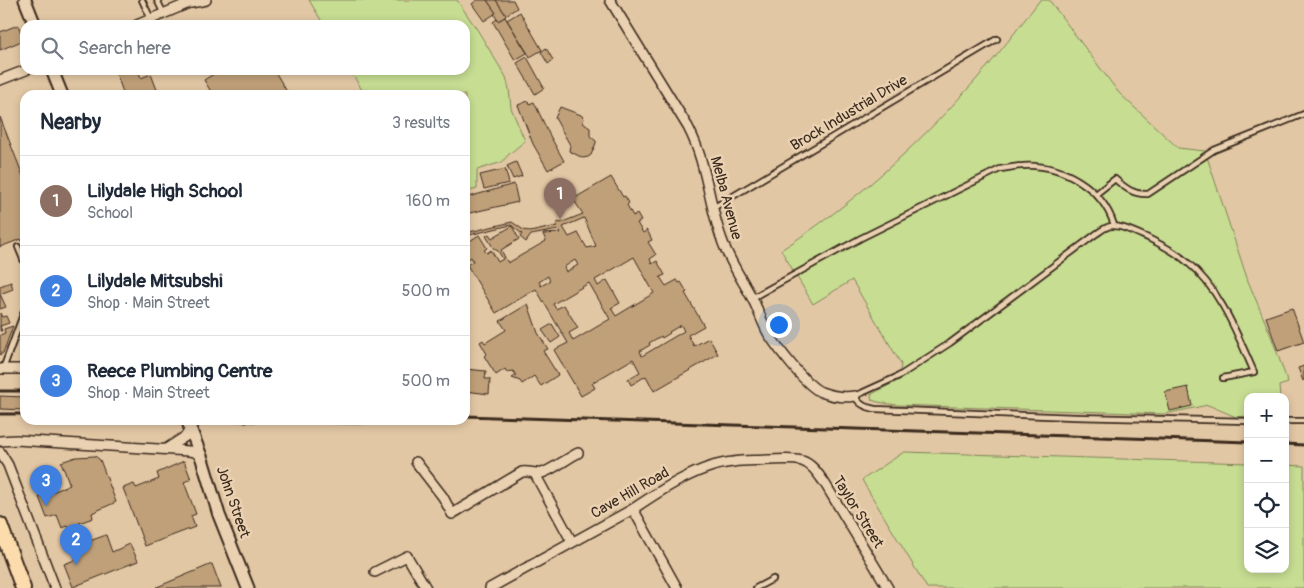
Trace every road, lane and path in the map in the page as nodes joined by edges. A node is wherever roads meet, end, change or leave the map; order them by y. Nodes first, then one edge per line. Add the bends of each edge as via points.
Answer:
1 (25, 0) edge
2 (142, 0) edge
3 (157, 0) edge
4 (206, 0) edge
5 (610, 0) edge
6 (192, 2) edge
7 (164, 14) junction
8 (151, 19) joint
9 (33, 20) edge
10 (997, 39) dead end
11 (20, 72) edge
12 (54, 75) edge
13 (0, 80) edge
14 (60, 90) edge
15 (1304, 114) edge
16 (1096, 194) junction
17 (713, 208) junction
18 (1114, 225) junction
19 (18, 247) dead end
20 (20, 252) edge
21 (752, 298) junction
22 (20, 322) edge
23 (2, 369) edge
24 (20, 369) edge
25 (1223, 378) dead end
26 (855, 396) junction
27 (1244, 421) edge
28 (1304, 421) edge
29 (1289, 422) edge
30 (192, 426) joint
31 (0, 441) edge
32 (166, 450) junction
33 (0, 452) edge
34 (578, 453) dead end
35 (202, 459) junction
36 (795, 460) joint
37 (416, 462) dead end
38 (535, 474) junction
39 (633, 509) junction
40 (1, 529) edge
41 (572, 542) junction
42 (375, 572) dead end
43 (772, 579) dead end
44 (23, 588) edge
45 (55, 588) edge
46 (248, 588) edge
47 (426, 588) edge
48 (490, 588) edge
49 (677, 588) edge
50 (756, 588) edge
51 (888, 588) edge

1 - 9 main road
2 - 8 lane
3 - 7 lane
4 - 6 street
5 - 17 street, Melba Avenue via 694,138
6 - 7 street
7 - 8 street
10 - 17 lane, Brock Industrial Drive
11 - 13 street
12 - 14 main road
15 - 16 lane via 1206,154 1148,194 1136,193 1115,179
16 - 18 lane
16 - 21 lane via 1071,176 1049,168 1024,166 1000,169 852,243
17 - 21 street, Melba Avenue via 725,247
18 - 25 lane via 1136,232 1189,263 1217,295 1254,372
18 - 26 lane via 1096,234 899,376
19 - 20 lane
21 - 26 street, Melba Avenue via 767,331 808,382 820,392
22 - 23 lane
23 - 24 street
26 - 27 lane via 859,403 875,409
28 - 29 lane
30 - 32 street via 186,436
30 - 35 main road, John Street
31 - 32 street
32 - 35 street via 193,452
33 - 45 street via 12,475
34 - 38 street via 544,473
35 - 46 main road, John Street via 219,515
36 - 39 street, Cave Hill Road via 731,462 704,469
36 - 51 street, Taylor Street via 811,466 824,482
37 - 38 street via 452,514 522,472
38 - 41 street
39 - 41 street, Cave Hill Road
39 - 49 street
40 - 44 highway
41 - 48 street, Cave Hill Road
42 - 47 street via 407,556
43 - 50 lane

